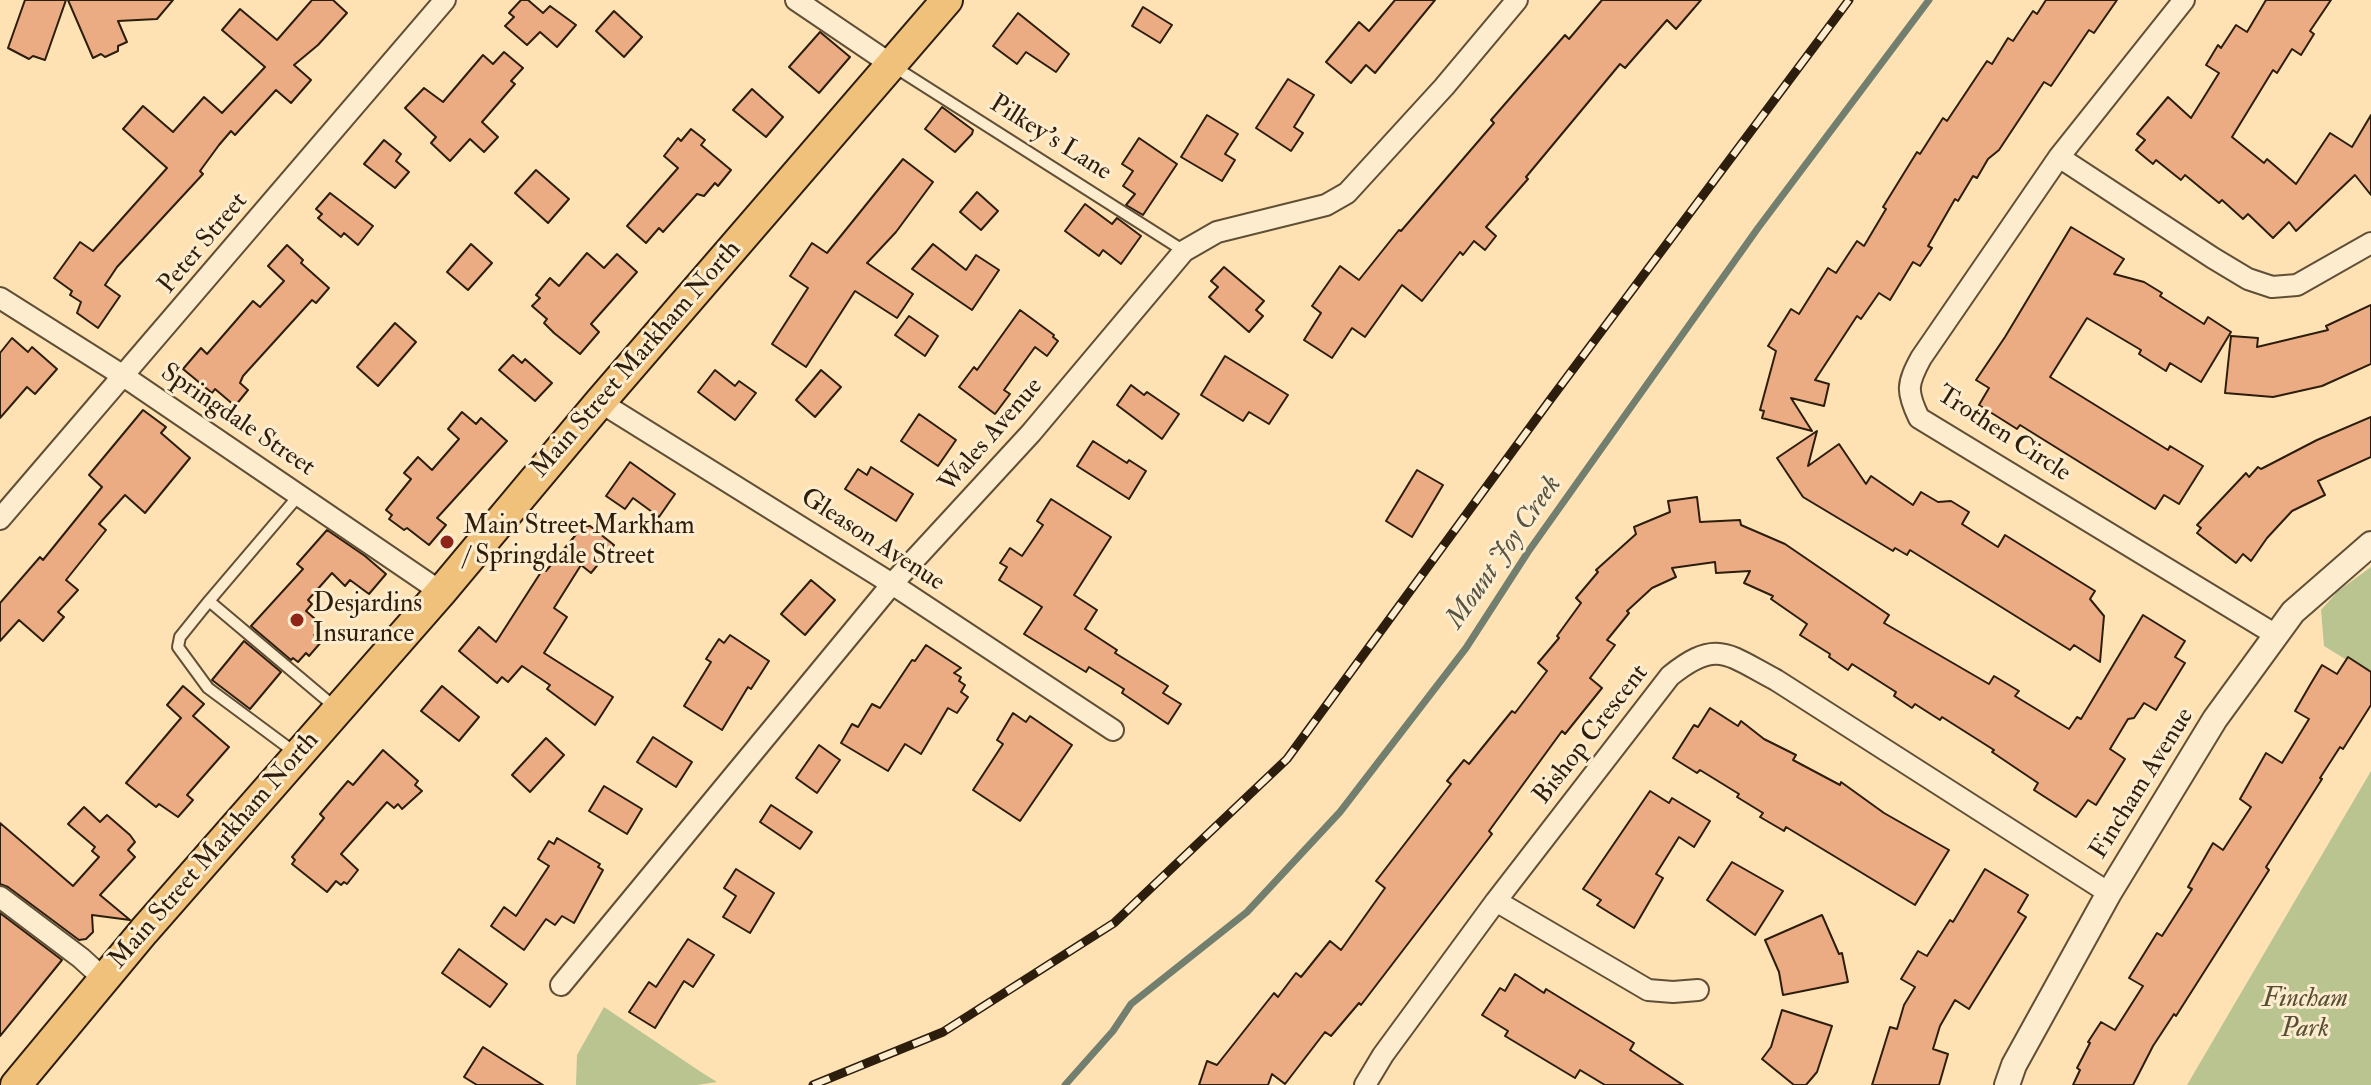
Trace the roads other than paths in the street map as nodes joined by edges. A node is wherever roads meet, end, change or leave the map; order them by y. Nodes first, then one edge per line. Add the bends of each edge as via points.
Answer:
1 (445, 0) edge
2 (796, 0) edge
3 (947, 0) edge
4 (1517, 0) edge
5 (2184, 0) edge
6 (892, 65) junction
7 (2059, 157) junction
8 (2371, 243) edge
9 (1184, 251) junction
10 (0, 298) edge
11 (125, 377) junction
12 (600, 402) junction
13 (300, 494) junction
14 (0, 519) edge
15 (2371, 544) edge
16 (892, 584) junction
17 (441, 592) junction
18 (209, 601) junction
19 (2276, 635) junction
20 (338, 709) junction
21 (1113, 730) dead end
22 (298, 755) junction
23 (2109, 893) junction
24 (0, 897) edge
25 (1496, 901) junction
26 (104, 979) junction
27 (561, 985) dead end
28 (1698, 990) dead end
29 (16, 1085) edge
30 (1365, 1085) edge
31 (2007, 1085) edge

1 - 11 street, Peter Street
2 - 6 street
3 - 6 main road, Main Street Markham North
4 - 9 street, Wales Avenue via 1347,193 1326,205 1217,232
5 - 7 street, Trothen Circle
6 - 9 lane, Pilkey's Lane
6 - 12 main road, Main Street Markham North
7 - 8 street via 2213,258 2272,287 2297,285
7 - 19 street, Trothen Circle via 1921,358 1908,382 1911,402 1919,418
9 - 16 street, Wales Avenue via 1031,433
10 - 11 street, Springdale Street
11 - 13 street, Springdale Street
11 - 14 street, Peter Street
12 - 16 street, Gleason Avenue
12 - 17 main road, Main Street Markham North
13 - 17 street, Springdale Street
13 - 18 lane
15 - 19 street, Fincham Avenue via 2293,612
16 - 21 street, Gleason Avenue
16 - 27 street, Wales Avenue
17 - 20 main road, Main Street Markham North
18 - 20 lane
18 - 22 lane via 180,637 182,654 208,688
19 - 23 street, Fincham Avenue via 2215,719
20 - 22 main road, Main Street Markham North
22 - 26 main road, Main Street Markham North
23 - 25 street, Bishop Crescent via 1776,680 1730,655 1705,653 1670,676
23 - 31 street, Fincham Avenue
24 - 26 street
25 - 28 street via 1648,990
25 - 30 street, Bishop Crescent
26 - 29 main road, Main Street Markham North

